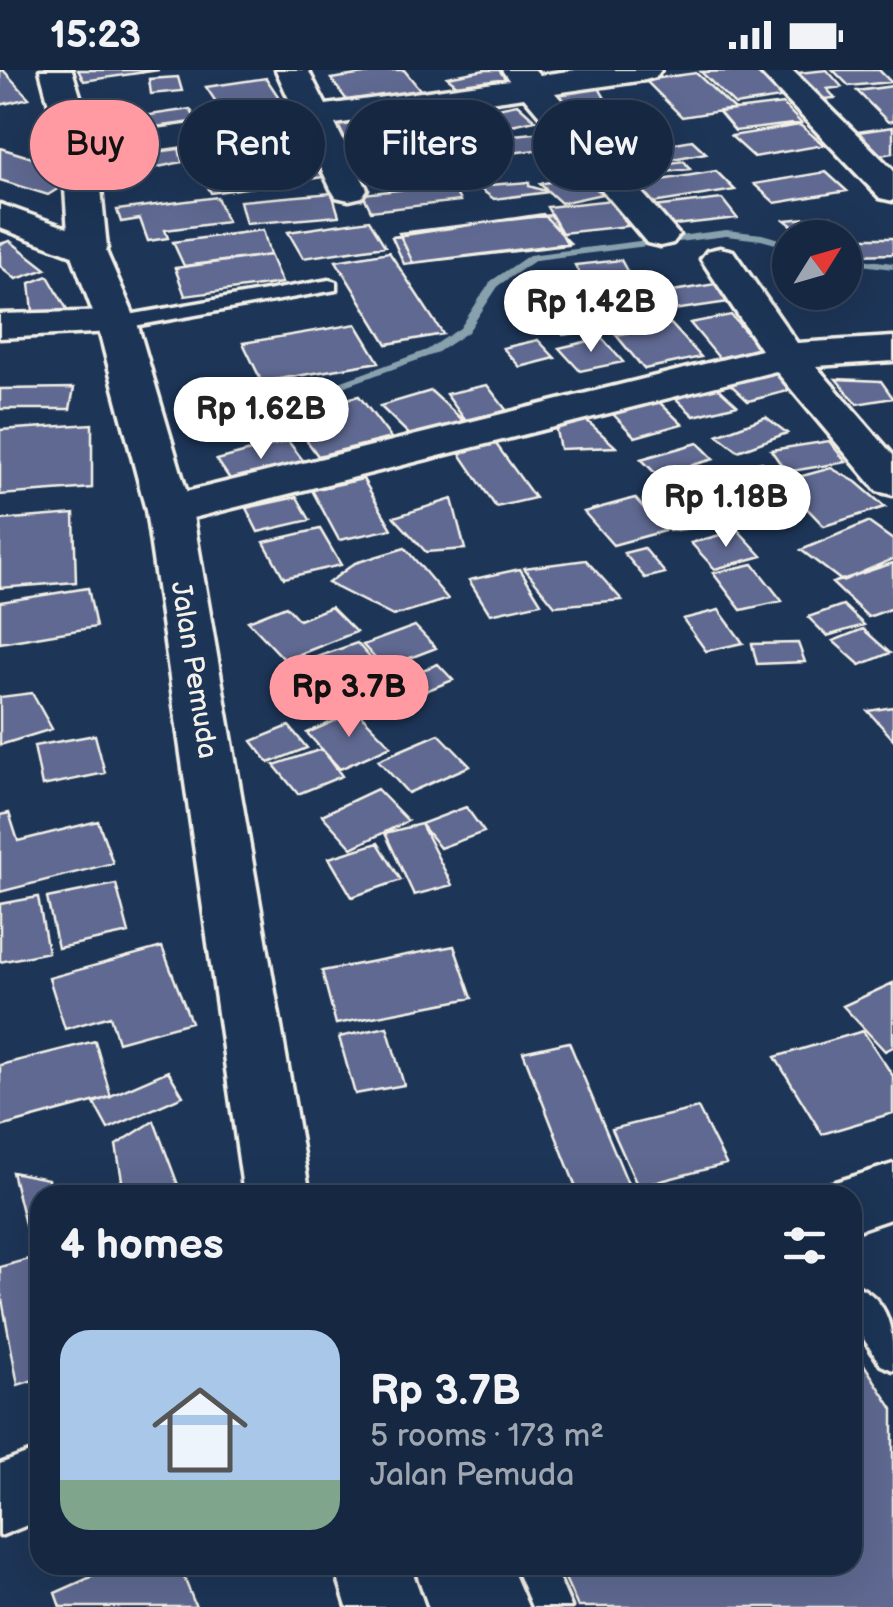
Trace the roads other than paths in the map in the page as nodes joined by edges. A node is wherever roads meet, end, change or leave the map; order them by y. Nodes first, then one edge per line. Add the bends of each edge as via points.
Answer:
1 (56, 70) edge
2 (292, 70) edge
3 (645, 70) edge
4 (774, 70) edge
5 (525, 78) edge
6 (66, 100) edge
7 (305, 100) edge
8 (325, 114) edge
9 (325, 141) edge
10 (345, 179) edge
11 (87, 190) edge
12 (893, 190) edge
13 (0, 215) edge
14 (660, 235) dead end
15 (88, 248) junction
16 (720, 259) dead end
17 (330, 286) dead end
18 (118, 322) junction
19 (0, 326) edge
20 (893, 349) edge
21 (786, 356) junction
22 (893, 482) edge
23 (169, 510) junction
24 (275, 1185) edge
25 (893, 1191) edge
26 (862, 1201) edge
27 (862, 1306) edge
28 (893, 1354) edge
29 (30, 1488) edge
30 (0, 1500) edge
31 (375, 1575) edge
32 (538, 1575) edge
33 (386, 1607) edge
34 (552, 1607) edge

1 - 6 street
2 - 7 street
3 - 5 street
4 - 12 street
5 - 8 street
5 - 14 street
9 - 10 street
11 - 15 street
13 - 15 street
15 - 18 street, Jalan Pemuda
16 - 21 street
17 - 18 lane
18 - 19 street
18 - 23 street, Jalan Pemuda
20 - 21 street
21 - 22 street
21 - 23 street
23 - 24 street, Jalan Pemuda
25 - 26 street
27 - 28 lane
29 - 30 street
31 - 33 street
32 - 34 lane

